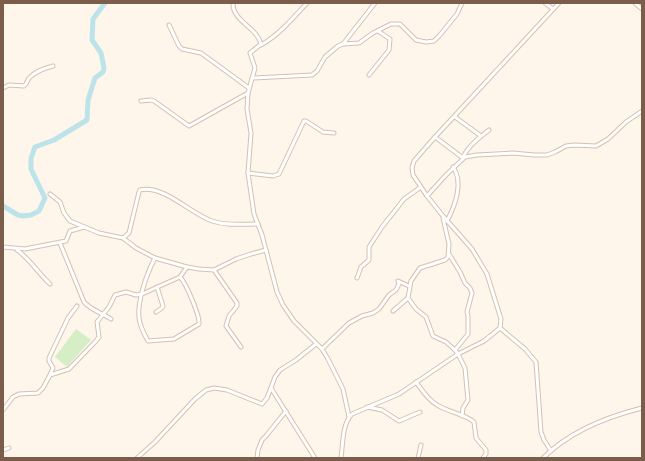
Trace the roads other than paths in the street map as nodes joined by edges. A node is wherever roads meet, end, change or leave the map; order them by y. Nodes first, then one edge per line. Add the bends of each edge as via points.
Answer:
1 (233, 3) edge
2 (307, 3) edge
3 (375, 3) edge
4 (462, 3) edge
5 (545, 3) edge
6 (559, 3) edge
7 (635, 3) edge
8 (642, 8) edge
9 (553, 9) junction
10 (169, 25) dead end
11 (378, 31) junction
12 (343, 44) junction
13 (261, 45) junction
14 (53, 66) dead end
15 (369, 75) dead end
16 (252, 78) junction
17 (3, 88) edge
18 (249, 88) junction
19 (248, 93) junction
20 (141, 101) dead end
21 (642, 111) edge
22 (455, 116) junction
23 (489, 130) dead end
24 (334, 133) dead end
25 (481, 136) junction
26 (435, 137) junction
27 (463, 158) junction
28 (453, 167) junction
29 (248, 173) junction
30 (421, 188) junction
31 (50, 194) dead end
32 (427, 196) junction
33 (443, 216) junction
34 (447, 221) junction
35 (258, 224) junction
36 (84, 227) junction
37 (123, 238) junction
38 (60, 243) junction
39 (3, 247) edge
40 (16, 249) junction
41 (266, 250) junction
42 (449, 254) junction
43 (154, 258) junction
44 (187, 267) junction
45 (214, 270) junction
46 (180, 277) junction
47 (357, 278) dead end
48 (50, 284) dead end
49 (409, 286) junction
50 (157, 287) junction
51 (142, 294) junction
52 (408, 298) junction
53 (77, 306) dead end
54 (393, 311) dead end
55 (156, 312) dead end
56 (103, 314) junction
57 (111, 319) dead end
58 (500, 328) junction
59 (316, 344) junction
60 (241, 347) dead end
61 (322, 349) junction
62 (455, 350) junction
63 (458, 354) junction
64 (50, 375) junction
65 (416, 382) junction
66 (271, 388) junction
67 (367, 407) junction
68 (642, 408) edge
69 (3, 410) edge
70 (286, 411) junction
71 (420, 412) dead end
72 (462, 416) junction
73 (349, 417) junction
74 (421, 445) dead end
75 (9, 448) dead end
76 (3, 450) edge
77 (550, 452) junction
78 (138, 458) edge
79 (257, 458) edge
80 (316, 458) edge
81 (341, 458) edge
82 (418, 458) edge
83 (483, 458) edge
84 (544, 458) edge

1 - 13 street via 234,13 259,37
2 - 13 street via 277,34
3 - 12 street
4 - 11 street via 457,14 434,41 416,40 398,23
5 - 9 street
6 - 9 street
7 - 8 street
9 - 22 street
10 - 18 street via 182,49 201,53
11 - 12 street via 359,43
11 - 15 street via 390,39 390,46
12 - 16 street via 325,57 312,75
13 - 16 street via 250,53 255,66
14 - 17 street via 37,73 24,86 9,85
16 - 18 street
18 - 19 street
19 - 20 street via 189,126 154,101
19 - 29 street via 247,109 252,135
21 - 27 street via 596,146 566,146 547,155 513,153
22 - 25 street
22 - 26 street
23 - 25 street
24 - 29 street via 323,132 306,120 279,174 272,176
25 - 27 street
26 - 27 street
26 - 30 street via 414,161 412,168
27 - 28 street
28 - 32 street
28 - 34 street via 458,184
29 - 35 street via 254,214
30 - 32 street
30 - 47 street via 404,199 382,227 369,247 369,260 361,267
31 - 36 street via 60,202 70,221
32 - 33 street
33 - 34 street
33 - 42 street via 449,238
34 - 58 street via 472,249 487,274 501,320
35 - 37 street via 233,225 211,221 166,194 144,189 139,192 129,233
35 - 41 street
36 - 37 street
36 - 38 street via 70,231 66,240
37 - 43 street
38 - 40 street via 25,250
38 - 56 street via 82,298 88,306
39 - 40 street
40 - 48 street
41 - 45 street via 236,259
41 - 59 street via 283,305
42 - 49 street via 445,260 420,268
42 - 62 street via 472,293 467,311 468,334
43 - 44 street
43 - 51 street
44 - 45 street
44 - 46 street
45 - 60 street via 237,303 226,326
46 - 50 street
46 - 51 street via 196,308 200,322 174,339 148,341 139,316
49 - 52 street
49 - 61 street via 398,281 396,290 379,309 349,323
50 - 51 street
50 - 55 street via 163,306
51 - 56 street via 126,292 116,295
52 - 54 street
52 - 62 street via 426,317 433,336
53 - 64 street via 68,318 50,358 53,368
56 - 57 street
56 - 64 street via 97,322 99,337 96,341 69,369
58 - 63 street via 484,341
58 - 77 street via 536,362 542,432
59 - 61 street
59 - 66 street via 280,370
61 - 73 street via 343,389
62 - 63 street
63 - 65 street
63 - 72 street via 466,371 468,392 468,402 463,408
64 - 69 street via 38,393 19,394 13,397
65 - 67 street via 399,394
65 - 72 street via 433,403
66 - 70 street
66 - 78 street via 262,404 227,390 206,390
67 - 71 street via 382,410 400,421
67 - 73 street
68 - 77 street via 587,426
70 - 79 street via 259,444
70 - 80 street
72 - 83 street via 474,422 476,438 486,450
73 - 81 street
74 - 82 street
75 - 76 street
77 - 84 street

